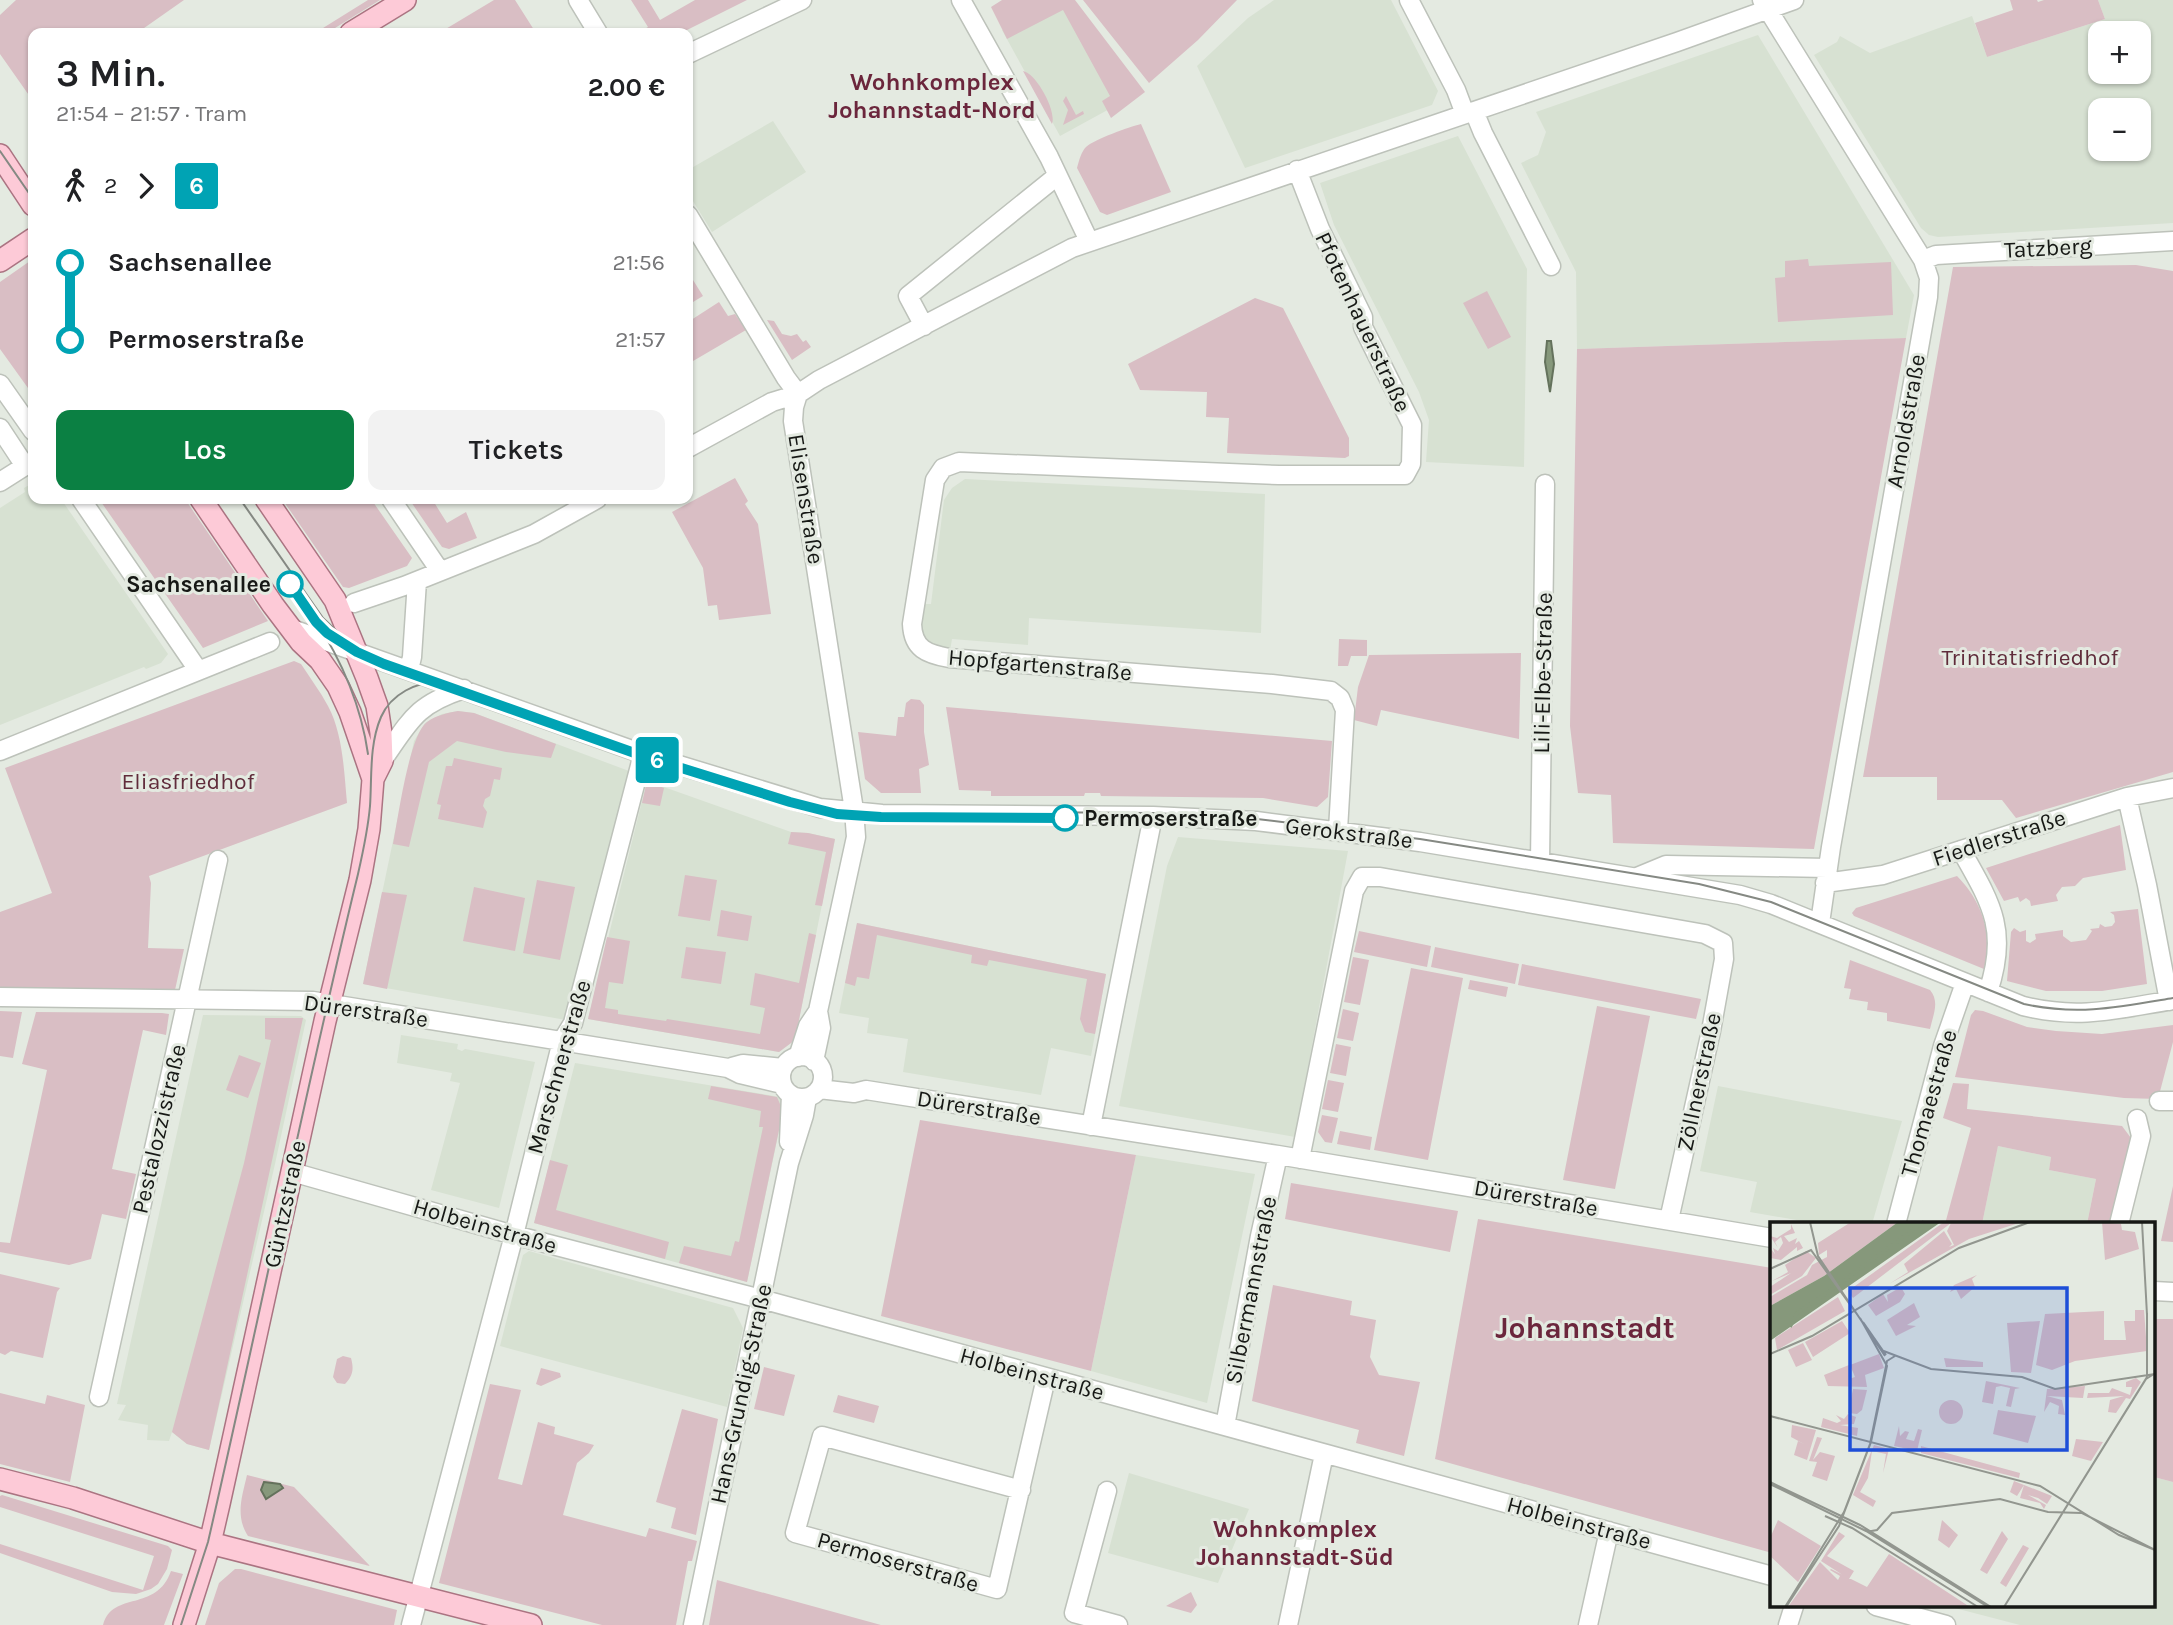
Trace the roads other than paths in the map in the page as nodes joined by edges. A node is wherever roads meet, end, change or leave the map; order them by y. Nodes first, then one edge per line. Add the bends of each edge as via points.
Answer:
1 (405, 0) edge
2 (578, 0) edge
3 (802, 0) edge
4 (961, 0) edge
5 (1409, 0) edge
6 (1794, 0) edge
7 (1765, 5) edge
8 (359, 28) edge
9 (595, 28) edge
10 (693, 52) edge
11 (1470, 112) junction
12 (0, 155) edge
13 (1297, 170) junction
14 (1057, 176) junction
15 (28, 197) edge
16 (693, 223) edge
17 (2173, 241) edge
18 (28, 242) edge
19 (1089, 242) junction
20 (1923, 260) junction
21 (0, 261) edge
22 (1551, 266) dead end
23 (924, 326) junction
24 (0, 384) edge
25 (798, 394) junction
26 (28, 423) edge
27 (0, 428) edge
28 (693, 445) edge
29 (28, 462) edge
30 (28, 464) edge
31 (1405, 475) joint
32 (0, 482) edge
33 (1545, 484) dead end
34 (83, 504) edge
35 (204, 504) edge
36 (270, 504) edge
37 (394, 504) edge
38 (588, 504) edge
39 (440, 571) junction
40 (417, 581) junction
41 (347, 608) junction
42 (296, 636) junction
43 (270, 642) dead end
44 (356, 650) junction
45 (198, 670) junction
46 (409, 670) junction
47 (464, 690) junction
48 (0, 751) edge
49 (643, 754) junction
50 (378, 770) junction
51 (2173, 788) edge
52 (2127, 797) junction
53 (855, 813) junction
54 (1153, 816) junction
55 (1338, 830) junction
56 (1961, 850) junction
57 (218, 860) dead end
58 (1540, 862) junction
59 (1826, 876) junction
60 (1637, 877) junction
61 (1820, 923) junction
62 (1723, 943) joint
63 (1965, 983) junction
64 (1988, 992) junction
65 (0, 997) edge
66 (188, 1000) junction
67 (2171, 1001) edge
68 (329, 1003) junction
69 (562, 1041) junction
70 (802, 1078) junction
71 (2137, 1119) dead end
72 (1091, 1126) junction
73 (1278, 1155) junction
74 (1300, 1159) junction
75 (292, 1172) junction
76 (1669, 1220) junction
77 (1897, 1222) edge
78 (2120, 1222) edge
79 (514, 1235) junction
80 (1770, 1238) edge
81 (761, 1299) junction
82 (1046, 1378) junction
83 (99, 1397) dead end
84 (1225, 1426) junction
85 (1324, 1454) junction
86 (0, 1479) edge
87 (1021, 1490) junction
88 (1107, 1491) dead end
89 (1609, 1531) junction
90 (210, 1543) junction
91 (1770, 1575) edge
92 (417, 1597) junction
93 (1793, 1608) edge
94 (1883, 1608) edge
95 (184, 1625) edge
96 (411, 1625) edge
97 (531, 1625) edge
98 (693, 1625) edge
99 (1118, 1625) edge
100 (1288, 1625) edge
101 (1588, 1625) edge
102 (1788, 1625) edge
103 (1946, 1625) edge

1 - 8 main road
2 - 9 street
3 - 10 street
4 - 14 street
5 - 11 street
6 - 7 street
7 - 11 street
7 - 20 street, Arnoldstraße
11 - 13 street
11 - 22 street
12 - 15 main road
13 - 19 street
13 - 31 street, Pfotenhauerstraße via 1363,317 1363,327 1412,425 1411,464
14 - 19 street
14 - 23 street via 908,296
16 - 25 street
17 - 20 street, Tatzberg via 1936,255
18 - 21 main road
19 - 23 street
20 - 59 street, Arnoldstraße via 1929,278 1928,298
23 - 25 street
24 - 26 street
25 - 28 street via 772,402
25 - 53 street, Elisenstraße via 793,421
27 - 29 street
30 - 32 street
31 - 55 street, Hopfgartenstraße via 1279,475 960,462 943,468 935,480 912,624 922,650 949,659 1331,691 1345,710
33 - 58 street, Lili-Elbe-Straße
34 - 45 street
35 - 42 main road
36 - 41 main road
37 - 39 street
38 - 39 street via 534,534
39 - 40 street
40 - 41 street
40 - 46 street
41 - 44 main road, Güntzstraße
42 - 44 street, Gerokstraße
42 - 50 main road, Güntzstraße via 338,686
43 - 45 street
44 - 46 street, Gerokstraße
44 - 50 main road, Güntzstraße via 377,706
45 - 48 street
46 - 47 street, Gerokstraße
47 - 49 street, Gerokstraße
47 - 50 street, Güntzstraße via 438,699 414,715
49 - 53 street, Gerokstraße via 813,806
49 - 69 street, Marschnerstraße via 573,1023
50 - 68 main road, Güntzstraße via 366,852
51 - 52 street, Fiedlerstraße
52 - 56 street, Fiedlerstraße
52 - 67 street
53 - 54 street, Gerokstraße
53 - 70 street, Hans-Grundig-Straße via 855,844 818,1011 808,1026
54 - 55 street, Gerokstraße
54 - 72 street
55 - 58 street, Gerokstraße
56 - 59 street, Fiedlerstraße via 1883,875
56 - 64 street via 1988,897 1997,926 1998,952
57 - 66 street, Pestalozzistraße
58 - 60 street, Gerokstraße
59 - 60 street, Gerokstraße via 1666,865
59 - 61 street
60 - 61 street, Gerokstraße via 1740,895
61 - 63 street, Gerokstraße
62 - 74 street, Gerokstraße via 1705,934 1362,877 1354,891
62 - 76 street, Zöllnerstraße via 1711,1031
63 - 64 street, Gerokstraße
63 - 77 street, Thomaestraße via 1943,1046
64 - 67 street, Gerokstraße via 2050,1013 2083,1014
65 - 66 street, Dürerstraße
66 - 68 street, Dürerstraße
66 - 83 street, Pestalozzistraße
68 - 69 street, Dürerstraße
68 - 75 main road, Güntzstraße
69 - 70 street, Dürerstraße via 729,1068 740,1074
69 - 79 street, Marschnerstraße
70 - 72 street, Dürerstraße via 853,1093 866,1090
70 - 81 street, Hans-Grundig-Straße via 804,1115 789,1163
71 - 78 street via 2141,1136
72 - 73 street, Dürerstraße
73 - 74 street, Dürerstraße
73 - 84 street, Silbermannstraße
74 - 76 street, Dürerstraße
75 - 79 street, Holbeinstraße
75 - 90 main road, Güntzstraße
76 - 80 street, Dürerstraße
79 - 81 street, Holbeinstraße
79 - 92 street, Marschnerstraße
81 - 82 street, Holbeinstraße
81 - 98 street, Hans-Grundig-Straße
82 - 84 street, Holbeinstraße
82 - 87 street, Permoserstraße
84 - 85 street, Holbeinstraße
85 - 89 street, Holbeinstraße
85 - 100 street
86 - 90 main road
87 - 87 street, Permoserstraße via 997,1589 795,1533 822,1436
88 - 99 street via 1074,1613
89 - 91 street, Holbeinstraße
89 - 101 street
90 - 92 main road
90 - 95 main road, Güntzstraße
92 - 96 street, Marschnerstraße
92 - 97 main road
93 - 102 street
94 - 103 street

